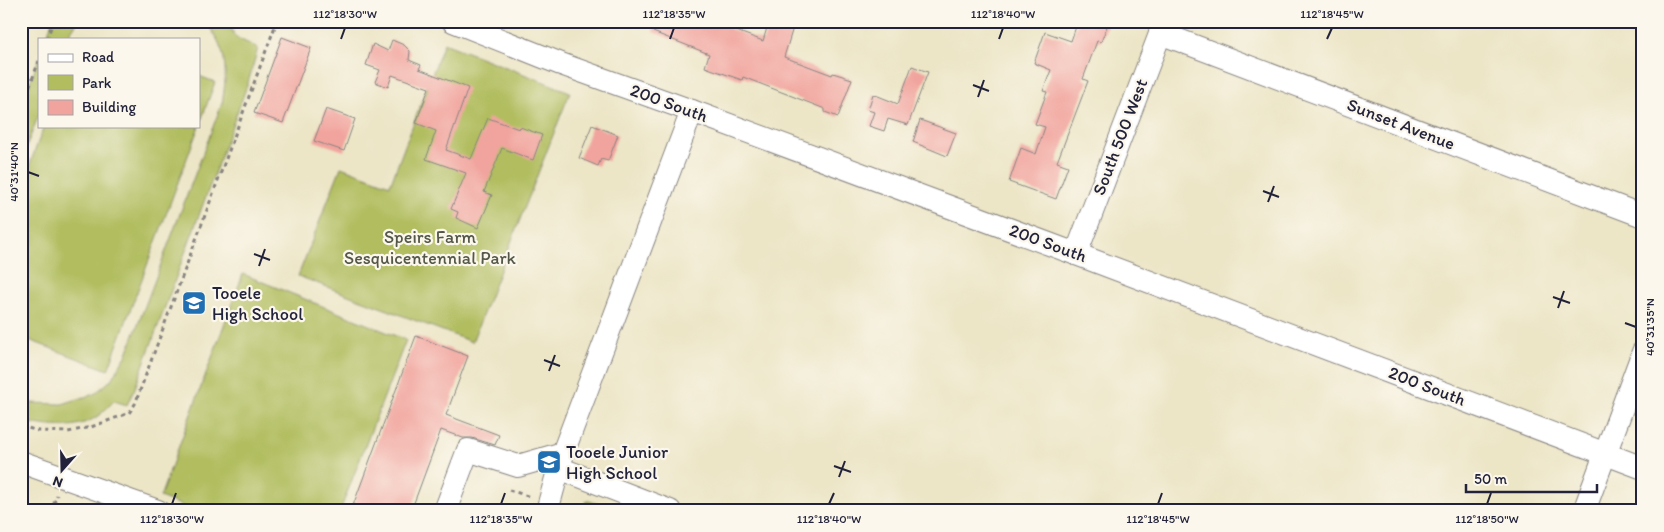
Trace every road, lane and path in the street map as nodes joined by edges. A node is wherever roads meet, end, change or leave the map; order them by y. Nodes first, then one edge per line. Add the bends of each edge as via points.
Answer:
1 (54, 21) edge
2 (277, 21) edge
3 (453, 21) edge
4 (1162, 27) edge
5 (47, 38) edge
6 (38, 64) edge
7 (21, 108) edge
8 (692, 111) junction
9 (1643, 216) edge
10 (1076, 254) junction
11 (1643, 352) edge
12 (21, 426) edge
13 (1605, 454) junction
14 (561, 461) junction
15 (21, 462) edge
16 (1643, 468) edge
17 (510, 490) dead end
18 (58, 493) dead end
19 (542, 505) edge
20 (51, 511) edge
21 (158, 511) edge
22 (446, 511) edge
23 (670, 511) edge
24 (1584, 511) edge

1 - 5 path
2 - 12 path via 135,404 129,413 68,432 38,431
3 - 8 street, 200 South
4 - 9 street, Sunset Avenue
4 - 10 street, South 500 West
6 - 7 path
8 - 10 street, 200 South
8 - 14 street
10 - 13 street, 200 South
11 - 13 street
13 - 16 street, 200 South
13 - 24 street
14 - 19 street
14 - 22 street via 518,466 468,450
14 - 23 street
15 - 21 street
17 - 19 path
18 - 20 path

